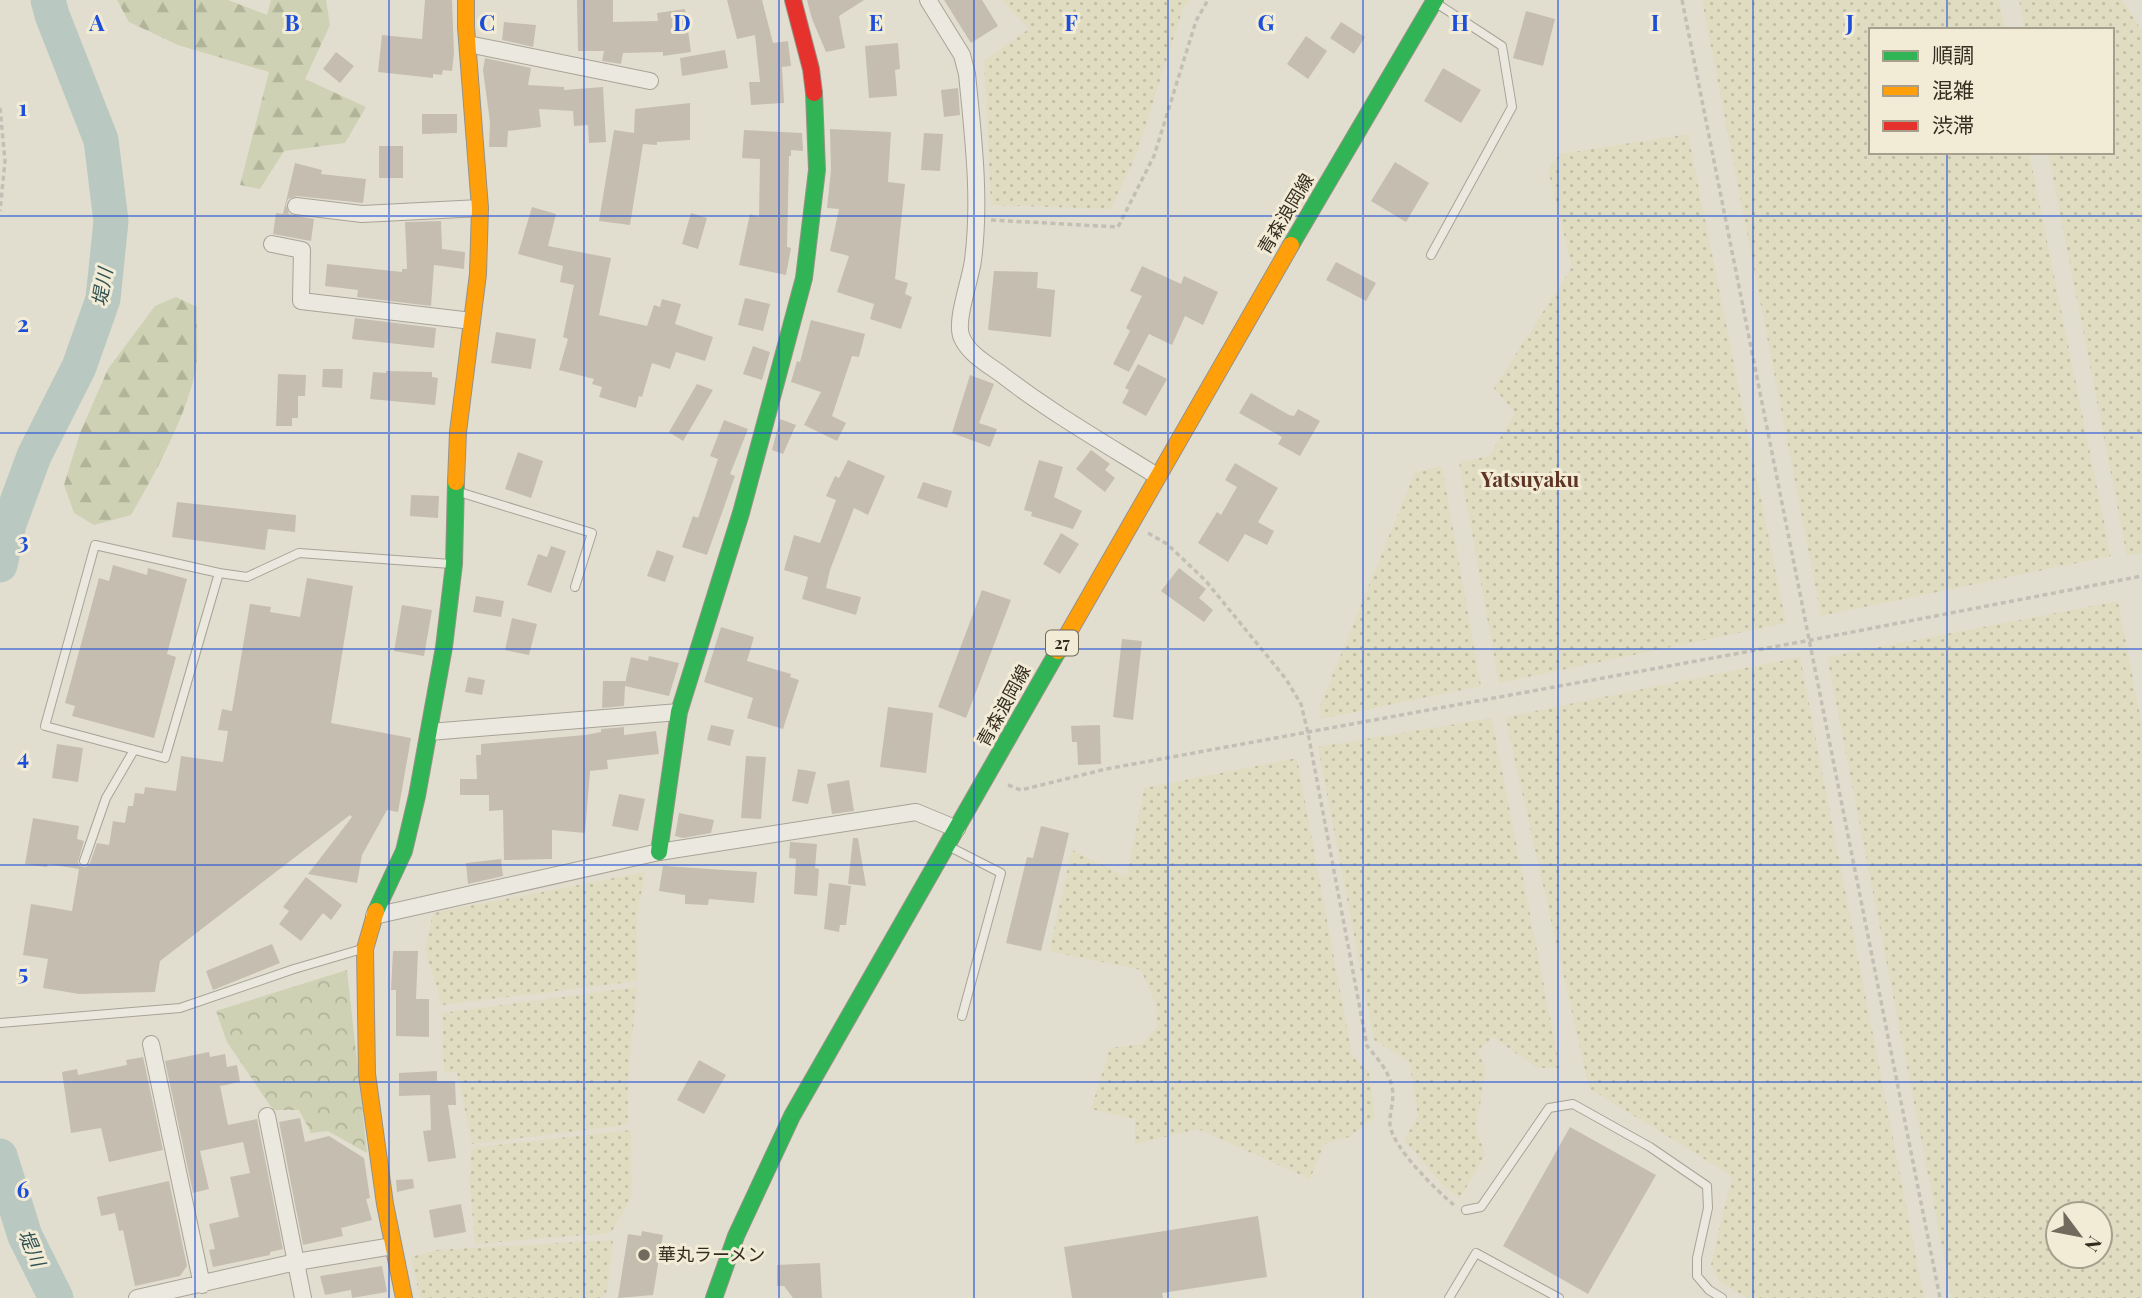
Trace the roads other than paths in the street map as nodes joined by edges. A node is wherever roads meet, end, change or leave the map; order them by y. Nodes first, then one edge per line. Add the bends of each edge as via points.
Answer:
1 (466, 0) edge
2 (793, 0) edge
3 (928, 0) edge
4 (1434, 1) edge
5 (468, 44) junction
6 (650, 81) dead end
7 (296, 206) dead end
8 (481, 208) junction
9 (272, 244) dead end
10 (1431, 255) dead end
11 (472, 321) junction
12 (1157, 476) junction
13 (456, 491) junction
14 (454, 564) junction
15 (219, 573) junction
16 (575, 587) dead end
17 (680, 712) junction
18 (429, 732) junction
19 (134, 750) junction
20 (957, 829) junction
21 (947, 846) junction
22 (659, 852) junction
23 (84, 861) dead end
24 (374, 916) junction
25 (365, 948) junction
26 (962, 1016) dead end
27 (0, 1023) edge
28 (151, 1044) dead end
29 (267, 1116) dead end
30 (1466, 1210) road end
31 (393, 1246) junction
32 (296, 1262) junction
33 (202, 1285) junction
34 (137, 1298) edge
35 (303, 1298) edge
36 (404, 1298) edge
37 (714, 1298) edge
38 (1449, 1298) edge
39 (1559, 1298) edge
40 (1722, 1298) edge

1 - 5 street
2 - 17 street via 811,69 816,114 817,170 804,278 741,513
3 - 12 street via 962,55 967,74 977,220 959,332 963,341 977,357 1027,393
4 - 10 lane via 1502,46 1512,107
4 - 12 street, 青森浪岡線 / 27
5 - 6 street
5 - 8 street
7 - 8 street via 362,214
8 - 11 street
9 - 11 street via 302,250 301,301
11 - 13 street via 458,432
12 - 20 street, 青森浪岡線 / 27
13 - 14 street
13 - 16 lane via 592,533
14 - 15 lane via 299,553 247,578
14 - 18 street
15 - 19 lane via 164,758
15 - 19 lane via 95,545 46,726
17 - 18 street
17 - 22 street
18 - 24 street via 404,851
19 - 23 lane via 106,798
20 - 21 street, 青森浪岡線 / 27
20 - 22 street via 916,812
21 - 26 lane via 1001,873
21 - 37 street, 青森浪岡線 / 27 via 784,1131 752,1194
22 - 24 street
24 - 25 street
25 - 27 lane via 180,1009
25 - 31 street via 367,1074
28 - 33 street
29 - 32 street
30 - 40 lane via 1480,1207 1549,1108 1573,1104 1650,1147 1707,1186 1697,1276
31 - 32 street
31 - 36 street
32 - 33 street
32 - 35 street
33 - 34 street
38 - 39 lane via 1476,1253

